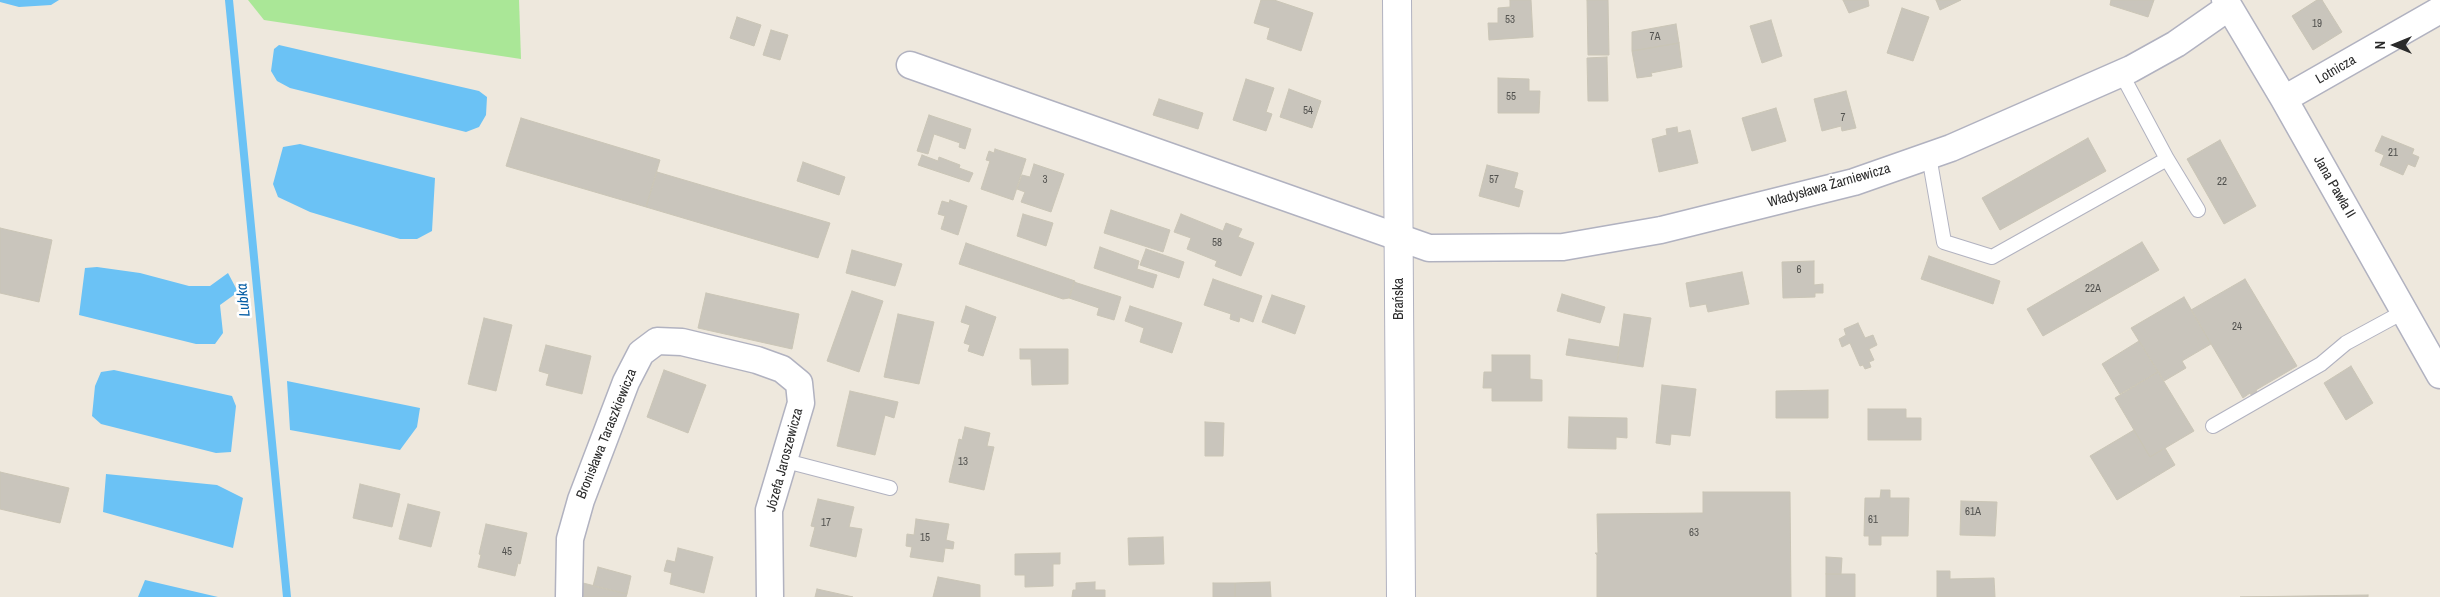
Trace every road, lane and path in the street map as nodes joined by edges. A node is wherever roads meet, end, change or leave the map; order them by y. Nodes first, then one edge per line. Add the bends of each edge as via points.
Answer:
1 (1397, 0) edge
2 (2227, 4) edge
3 (2440, 10) edge
4 (910, 66) dead end
5 (2121, 73) junction
6 (2284, 100) junction
7 (1929, 156) junction
8 (2167, 159) junction
9 (2198, 210) dead end
10 (1398, 238) junction
11 (2405, 311) junction
12 (2440, 375) edge
13 (799, 383) joint
14 (2213, 426) dead end
15 (782, 460) junction
16 (890, 488) dead end
17 (569, 597) edge
18 (770, 597) edge
19 (1401, 597) edge

1 - 10 street, Brańska
2 - 5 street, Władysława Żarniewicza via 2176,44
2 - 6 street, Jana Pawła II
3 - 6 street, Lotnicza
4 - 10 street, Władysława Żarniewicza
5 - 7 street, Władysława Żarniewicza
5 - 8 lane
6 - 11 street, Jana Pawła II
7 - 8 lane via 1944,242 1992,257
7 - 10 street, Władysława Żarniewicza via 1854,182 1661,230 1563,248 1429,248
8 - 9 lane
10 - 19 street, Brańska
11 - 12 street, Jana Pawła II
11 - 14 lane via 2346,343 2321,364
13 - 15 street, Józefa Jaroszewicza via 801,403
13 - 17 street, Bronisława Taraszkiewicza via 782,369 757,360 682,342 657,341 641,353 626,382 581,500 570,539
15 - 16 lane
15 - 18 street, Józefa Jaroszewicza via 769,510

